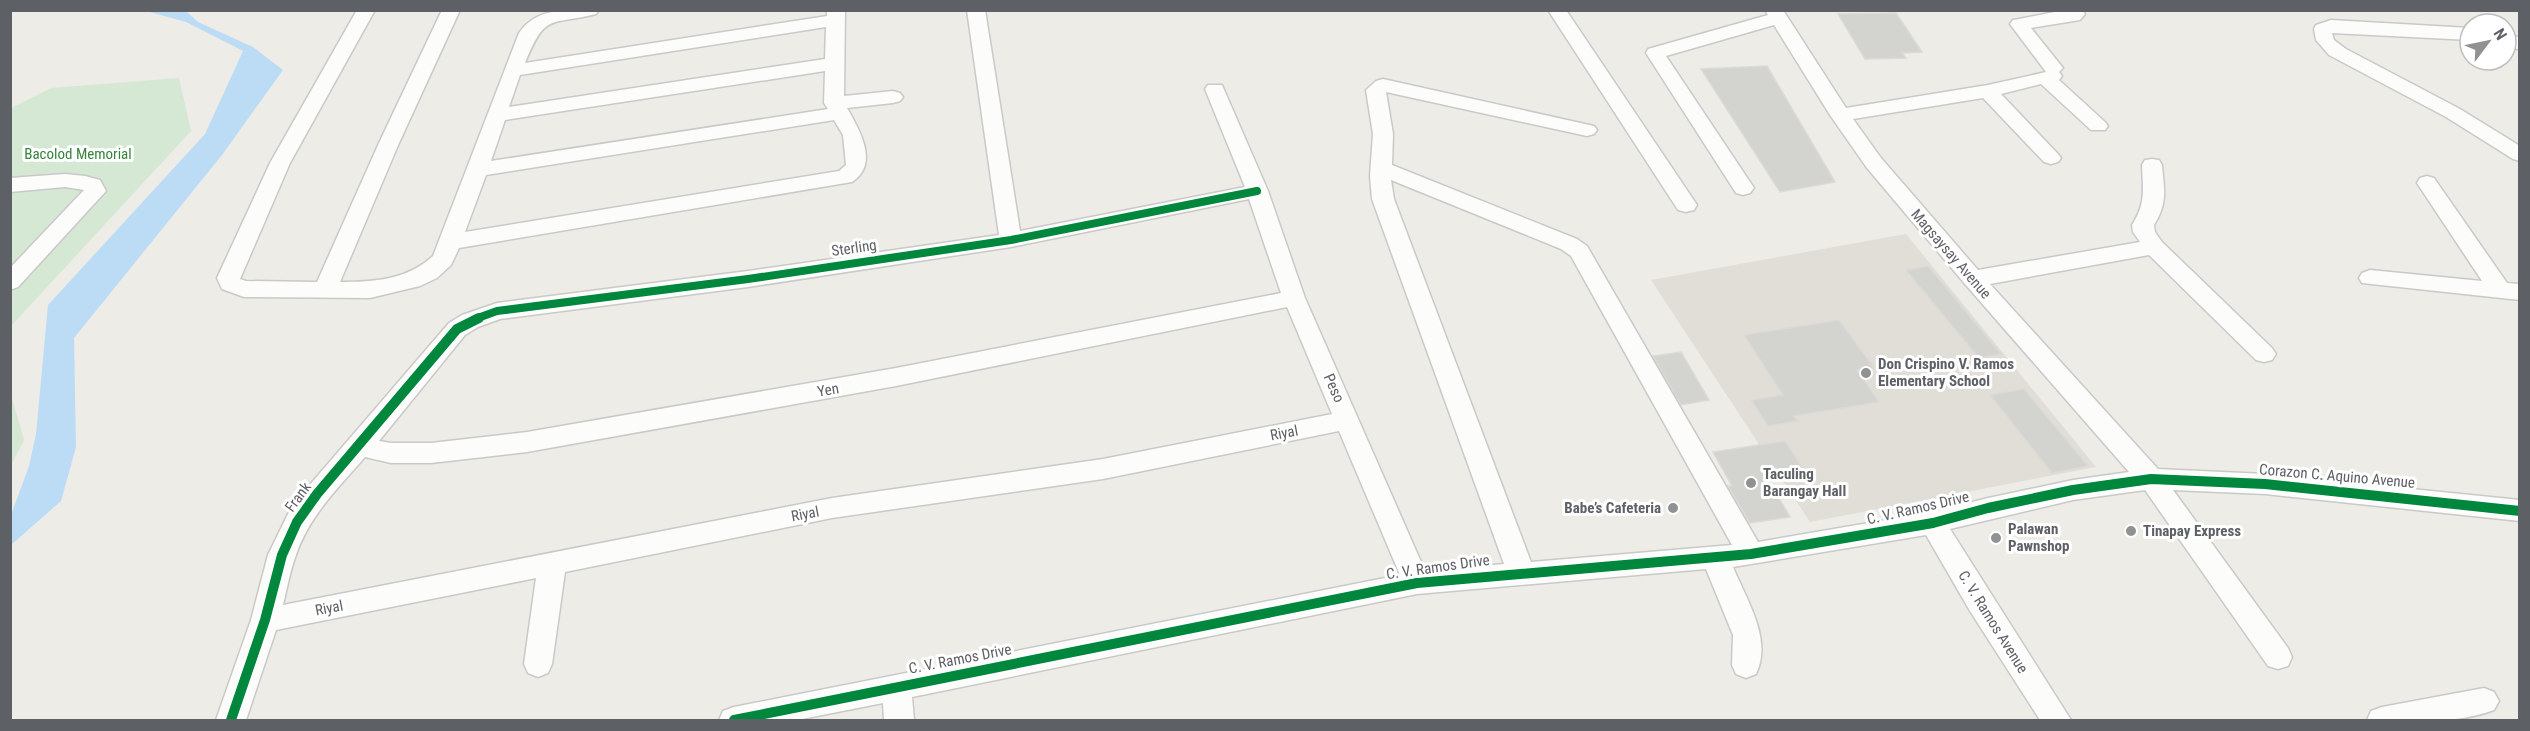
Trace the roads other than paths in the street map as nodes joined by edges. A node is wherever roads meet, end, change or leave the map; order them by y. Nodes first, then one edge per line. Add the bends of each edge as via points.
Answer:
1 (366, 10) edge
2 (451, 10) edge
3 (590, 10) edge
4 (976, 10) edge
5 (1557, 10) edge
6 (2074, 10) edge
7 (1777, 14) edge
8 (836, 15) edge
9 (2458, 33) edge
10 (833, 64) junction
11 (512, 70) junction
12 (2050, 74) junction
13 (1215, 89) dead end
14 (1988, 91) junction
15 (893, 97) dead end
16 (836, 108) junction
17 (496, 115) junction
18 (1840, 115) junction
19 (2098, 126) dead end
20 (1587, 130) dead end
21 (2520, 155) edge
22 (2050, 158) dead end
23 (2152, 165) dead end
24 (1381, 168) junction
25 (478, 170) junction
26 (2427, 183) dead end
27 (10, 185) edge
28 (1743, 188) dead end
29 (1257, 191) junction
30 (1686, 205) dead end
31 (1011, 240) junction
32 (450, 242) junction
33 (47, 245) junction
34 (2154, 247) junction
35 (10, 261) edge
36 (2370, 278) dead end
37 (1973, 279) junction
38 (10, 282) edge
39 (326, 288) junction
40 (2513, 294) edge
41 (1294, 298) junction
42 (457, 328) joint
43 (2264, 354) dead end
44 (1348, 420) junction
45 (360, 446) junction
46 (2151, 479) junction
47 (2520, 511) edge
48 (1933, 523) junction
49 (1751, 554) junction
50 (1715, 557) junction
51 (552, 564) junction
52 (1521, 572) junction
53 (1417, 583) junction
54 (265, 620) junction
55 (2278, 657) dead end
56 (538, 664) dead end
57 (1746, 665) dead end
58 (896, 688) junction
59 (2484, 701) dead end
60 (231, 720) edge
61 (734, 720) edge
62 (898, 720) edge
63 (2056, 720) edge
64 (2382, 720) edge

1 - 39 street via 280,163 228,278 230,284 244,289
2 - 39 street
3 - 11 street via 542,20 528,33
4 - 31 street
5 - 30 street
6 - 12 street via 2073,16 2019,24
7 - 18 street, Magsaysay Avenue
7 - 28 street via 1654,53
8 - 10 street
8 - 11 street
9 - 21 street via 2331,26 2323,28 2322,34 2339,53 2453,113
10 - 16 street
10 - 17 street
11 - 17 street
12 - 14 street
12 - 19 street
13 - 29 street, Peso
14 - 18 street
14 - 22 street
15 - 16 street
16 - 25 street
16 - 32 street via 853,135 856,165 845,177
17 - 25 street
18 - 37 street, Magsaysay Avenue via 1887,178
20 - 24 street via 1383,85 1376,90 1383,134
23 - 34 street via 2154,202 2143,225
24 - 49 street via 1579,251
24 - 52 street via 1383,199
25 - 32 street
26 - 40 street
27 - 33 street via 93,185 95,191
29 - 31 street, Sterling
29 - 41 street, Peso
31 - 42 street, Sterling via 497,311
32 - 39 street via 443,260 412,281 370,290
33 - 35 street
33 - 38 street
34 - 37 street
34 - 43 street
36 - 40 street
37 - 46 street, Magsaysay Avenue
41 - 44 street, Peso
41 - 45 street, Yen via 896,377 527,442 431,453 391,453
42 - 45 street, Frank
44 - 51 street, Riyal via 1103,469 832,508
44 - 53 street, Peso
45 - 54 street, Frank via 297,522 282,555
46 - 47 street, Corazon C. Aquino Avenue via 2265,484
46 - 48 street, C. V. Ramos Drive via 2073,490
46 - 55 street, Magsaysay Avenue
48 - 49 street, C. V. Ramos Drive
48 - 63 street, C. V. Ramos Avenue
49 - 50 street, C. V. Ramos Drive
50 - 52 street, C. V. Ramos Drive
50 - 57 street via 1747,634
51 - 54 street, Riyal
51 - 56 street
52 - 53 street, C. V. Ramos Drive
53 - 58 street, C. V. Ramos Drive
54 - 60 street, Frank
58 - 61 street, C. V. Ramos Drive
58 - 62 street
59 - 64 street

